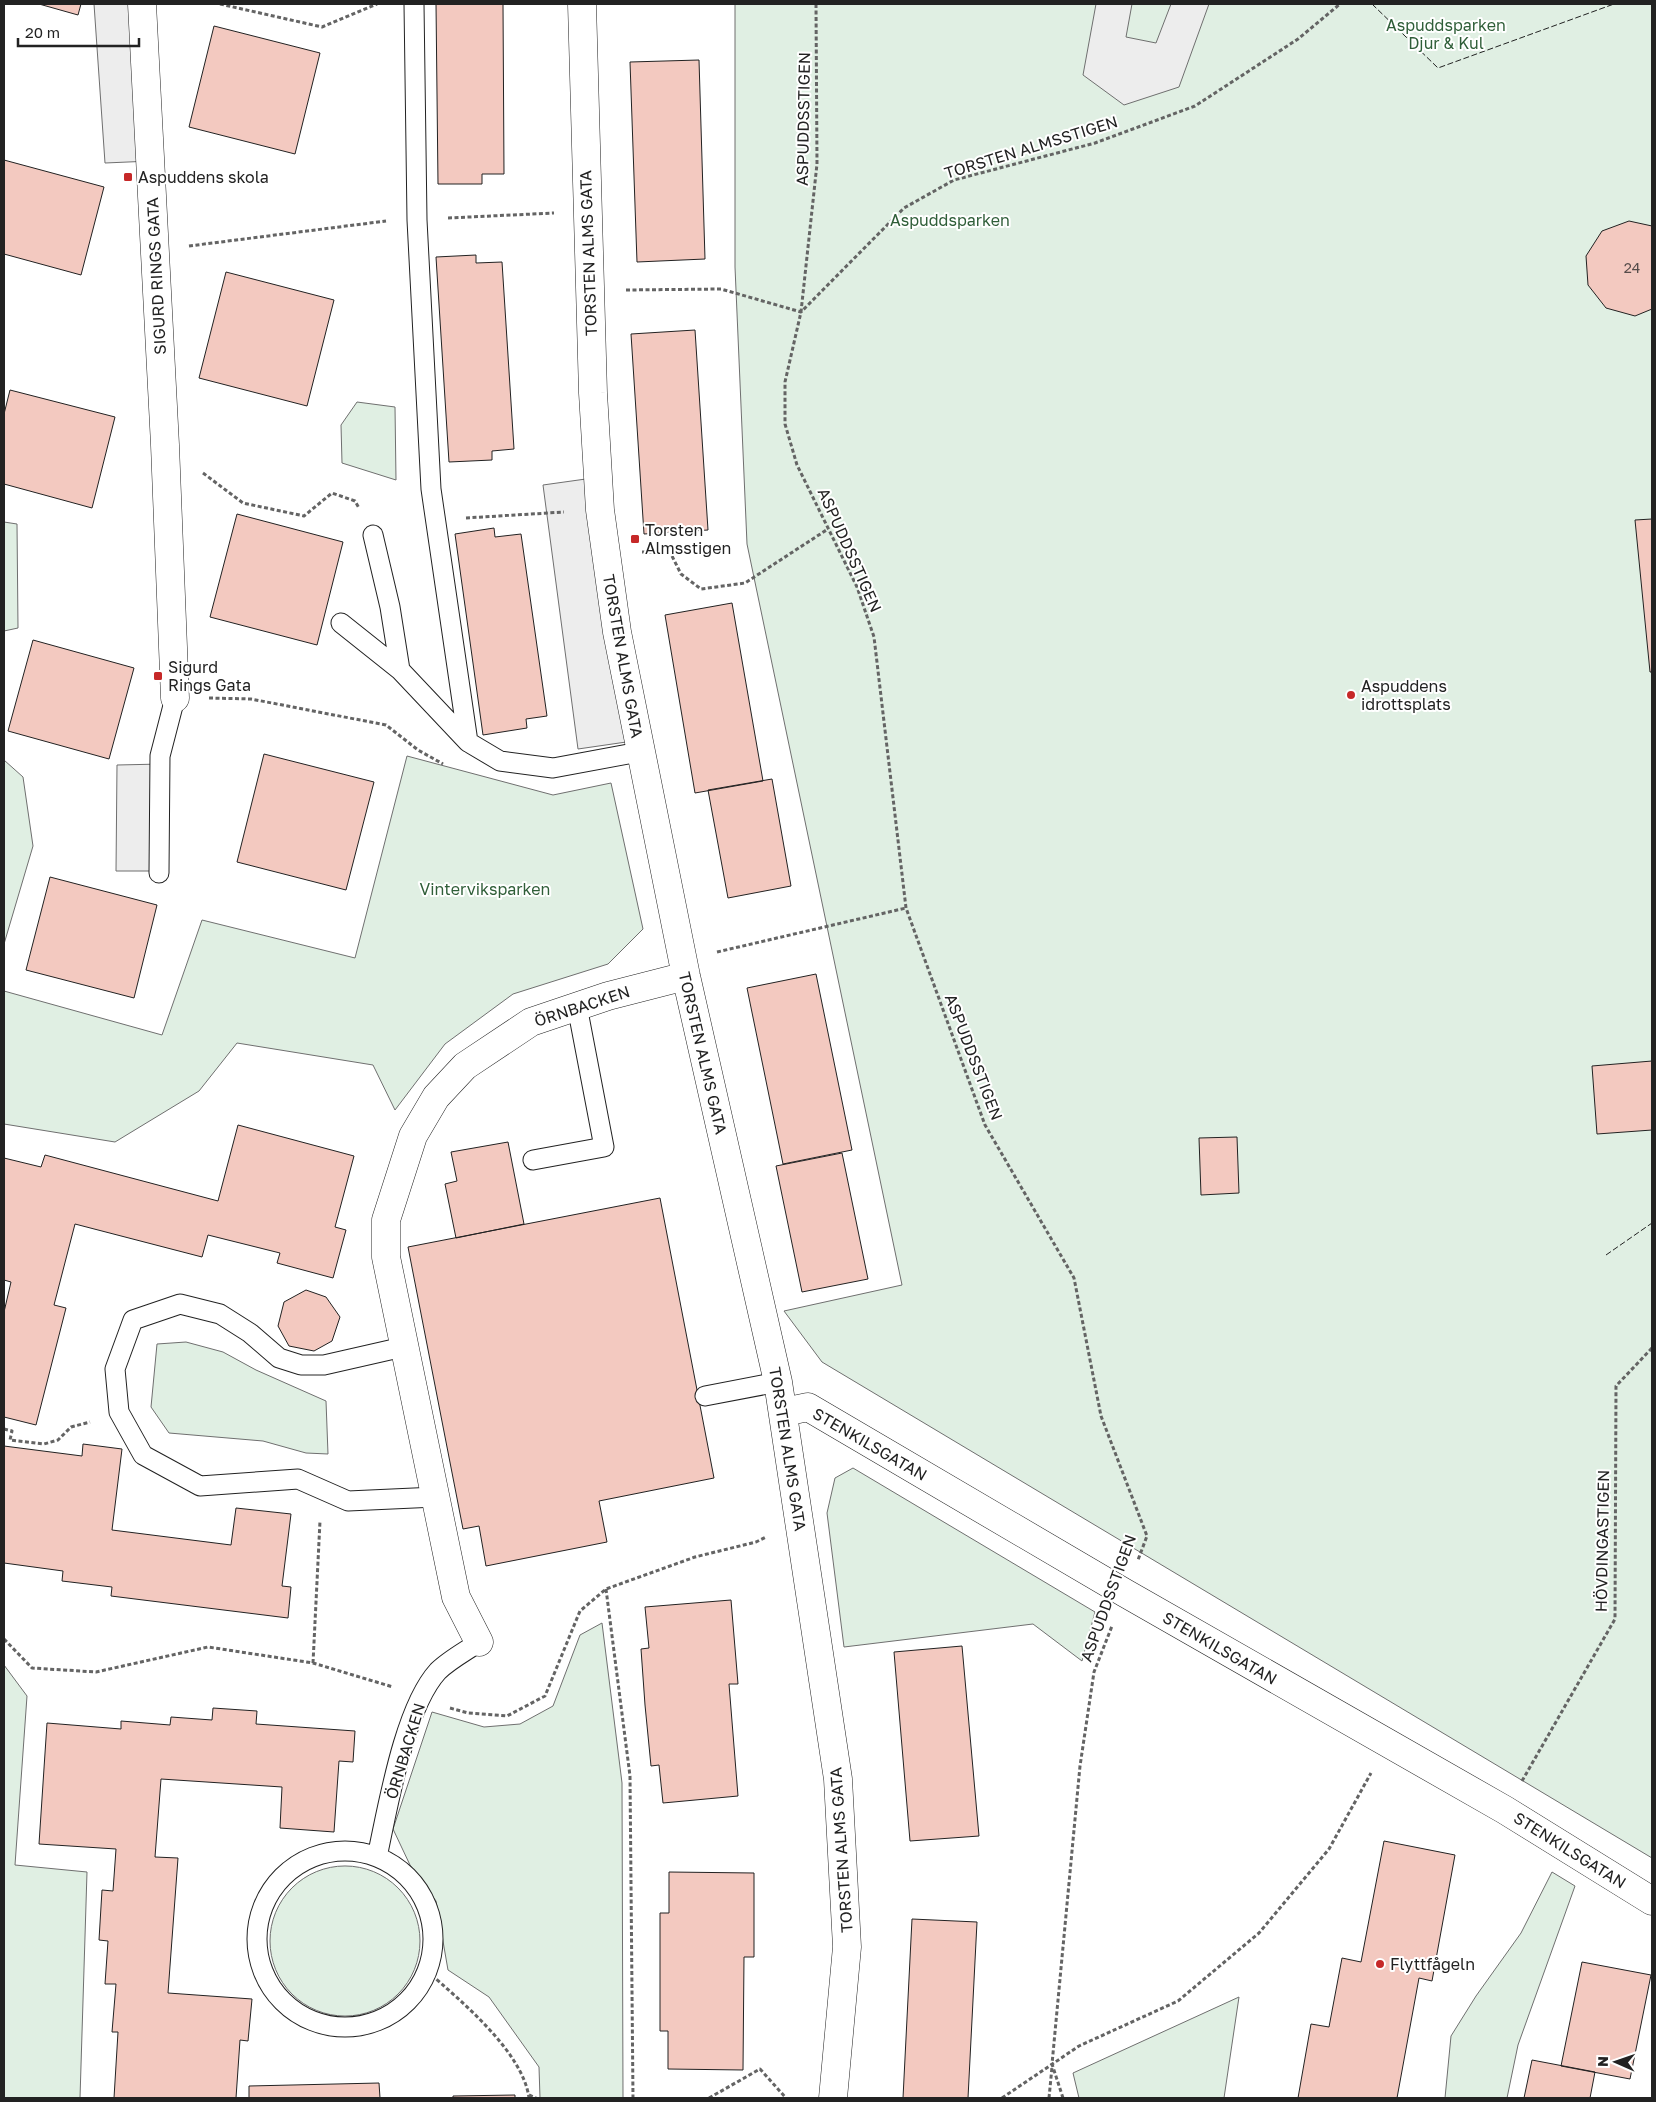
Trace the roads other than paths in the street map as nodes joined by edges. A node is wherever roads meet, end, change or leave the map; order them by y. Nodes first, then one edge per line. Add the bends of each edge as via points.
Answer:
1 (142, 4) edge
2 (414, 4) edge
3 (582, 4) edge
4 (373, 535) road end
5 (341, 623) dead end
6 (400, 670) junction
7 (175, 698) joint
8 (468, 742) junction
9 (640, 752) junction
10 (159, 873) dead end
11 (686, 976) junction
12 (577, 1006) junction
13 (533, 1160) dead end
14 (403, 1347) junction
15 (778, 1382) junction
16 (705, 1396) dead end
17 (784, 1412) junction
18 (436, 1497) junction
19 (479, 1642) joint
20 (376, 1857) junction
21 (1652, 1901) edge
22 (833, 2098) edge

1 - 7 street, SIGURD RINGS GATA
2 - 8 lane via 418,220 431,489
3 - 9 street, TORSTEN ALMS GATA via 592,393 600,510 617,632
4 - 6 lane via 390,607
5 - 6 lane
6 - 8 lane
7 - 10 lane via 160,756
8 - 9 lane via 500,761 553,768
9 - 11 street, TORSTEN ALMS GATA
11 - 12 street, ÖRNBACKEN
11 - 15 street, TORSTEN ALMS GATA
12 - 13 lane via 604,1147
12 - 14 street, ÖRNBACKEN via 531,1022 465,1066 436,1097 413,1136 386,1220 386,1257
14 - 18 street, ÖRNBACKEN
14 - 18 lane via 324,1365 301,1365 279,1358 250,1333 220,1314 180,1304 133,1320 115,1369 119,1412 143,1455 200,1486 298,1479 348,1501
15 - 16 lane
15 - 17 street, TORSTEN ALMS GATA
17 - 21 street, STENKILSGATAN via 808,1407 1505,1810
17 - 22 street, TORSTEN ALMS GATA via 838,1779 847,1947
18 - 19 street, ÖRNBACKEN via 456,1597
19 - 20 lane, ÖRNBACKEN via 438,1671 418,1700
20 - 20 lane via 348,1851 318,1855 292,1868 271,1890 260,1917 257,1947 264,1975 281,2000 304,2018 342,2027 362,2026 390,2016 412,1997 427,1971 433,1937 426,1903 406,1875

